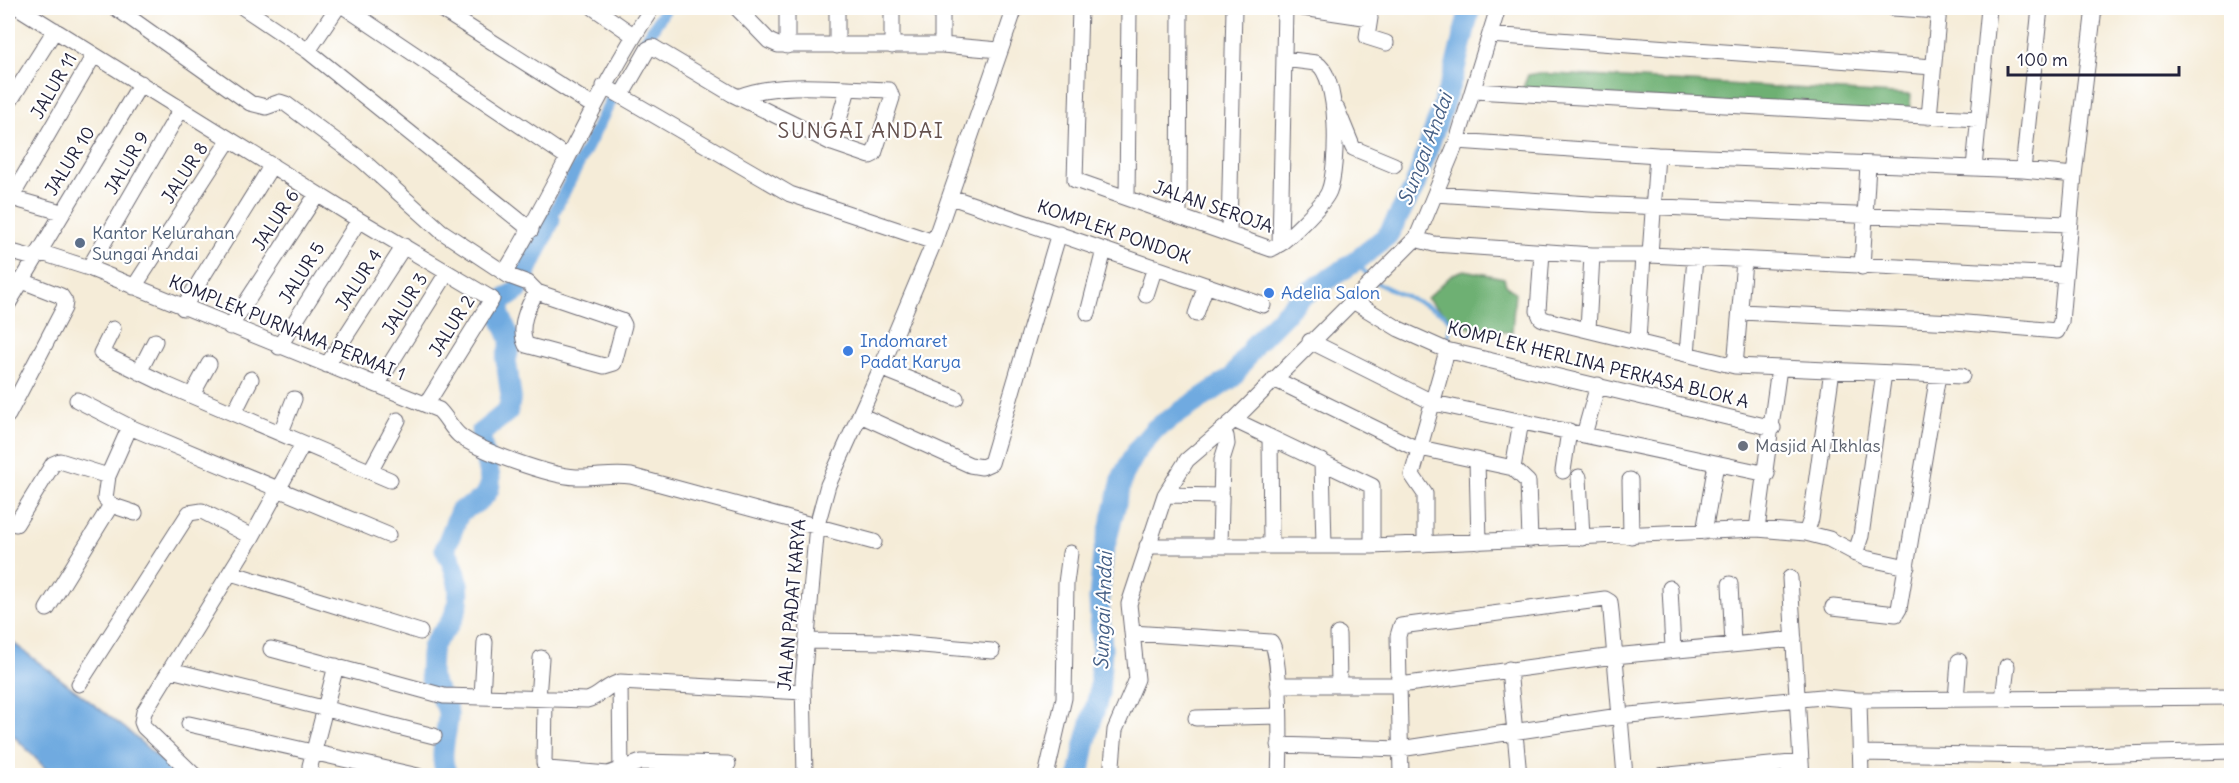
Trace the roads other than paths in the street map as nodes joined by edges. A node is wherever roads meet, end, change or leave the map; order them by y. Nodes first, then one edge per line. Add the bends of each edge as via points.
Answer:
1 (19, 8) edge
2 (116, 8) edge
3 (244, 8) edge
4 (337, 8) edge
5 (346, 8) edge
6 (439, 8) edge
7 (594, 8) edge
8 (652, 8) edge
9 (736, 8) edge
10 (786, 8) edge
11 (837, 8) edge
12 (892, 8) edge
13 (942, 8) edge
14 (949, 8) edge
15 (1015, 8) edge
16 (1080, 8) edge
17 (1129, 8) edge
18 (1180, 8) edge
19 (1234, 8) edge
20 (1285, 8) edge
21 (1303, 8) edge
22 (1498, 8) edge
23 (1893, 8) edge
24 (1989, 8) edge
25 (2040, 8) edge
26 (2094, 8) edge
27 (1939, 9) edge
28 (1371, 13) edge
29 (942, 24) junction
30 (55, 30) junction
31 (633, 35) junction
32 (1490, 35) junction
33 (1386, 43) dead end
34 (942, 45) junction
35 (787, 46) junction
36 (837, 46) junction
37 (892, 46) junction
38 (999, 50) junction
39 (308, 51) junction
40 (94, 56) junction
41 (1284, 59) junction
42 (1933, 67) junction
43 (141, 83) junction
44 (848, 89) junction
45 (1474, 91) junction
46 (614, 92) junction
47 (738, 98) junction
48 (1334, 101) junction
49 (8, 104) edge
50 (593, 106) junction
51 (181, 109) junction
52 (1929, 117) junction
53 (1978, 119) junction
54 (229, 140) junction
55 (1457, 141) junction
56 (832, 143) junction
57 (1657, 155) junction
58 (567, 157) junction
59 (272, 165) junction
60 (1394, 165) dead end
61 (1868, 165) junction
62 (1974, 168) junction
63 (2023, 170) junction
64 (2073, 175) junction
65 (316, 194) junction
66 (1435, 194) junction
67 (9, 197) edge
68 (951, 197) junction
69 (1127, 198) junction
70 (1653, 206) junction
71 (62, 212) junction
72 (1179, 215) junction
73 (1865, 216) junction
74 (359, 220) junction
75 (2068, 224) junction
76 (531, 230) junction
77 (1059, 233) junction
78 (1229, 233) junction
79 (1415, 239) junction
80 (934, 242) junction
81 (1280, 244) junction
82 (404, 246) junction
83 (1104, 250) junction
84 (8, 251) edge
85 (1542, 252) junction
86 (37, 255) junction
87 (1592, 255) junction
88 (1647, 255) junction
89 (1695, 258) junction
90 (1744, 261) junction
91 (1155, 267) junction
92 (1862, 267) junction
93 (89, 268) junction
94 (447, 273) junction
95 (2064, 275) junction
96 (20, 280) junction
97 (521, 281) junction
98 (1206, 285) junction
99 (134, 287) junction
100 (1146, 294) dead end
101 (1353, 301) junction
102 (8, 304) edge
103 (1263, 305) dead end
104 (183, 308) junction
105 (1741, 312) junction
106 (1088, 313) dead end
107 (1196, 314) dead end
108 (230, 327) junction
109 (113, 329) dead end
110 (1588, 330) junction
111 (155, 341) dead end
112 (1310, 341) junction
113 (1638, 341) junction
114 (279, 347) junction
115 (1446, 350) junction
116 (1687, 354) junction
117 (209, 363) dead end
118 (327, 365) junction
119 (1735, 366) junction
120 (881, 368) junction
121 (1779, 368) junction
122 (1832, 370) junction
123 (139, 372) junction
124 (1884, 373) junction
125 (1938, 375) junction
126 (1962, 376) dead end
127 (1274, 379) junction
128 (251, 380) dead end
129 (377, 385) junction
130 (1598, 385) junction
131 (192, 395) junction
132 (956, 398) dead end
133 (294, 399) dead end
134 (77, 400) dead end
135 (1431, 402) junction
136 (426, 405) junction
137 (234, 413) junction
138 (8, 415) edge
139 (860, 415) junction
140 (398, 420) dead end
141 (1234, 420) junction
142 (1521, 421) junction
143 (132, 428) junction
144 (1773, 428) junction
145 (281, 432) junction
146 (1221, 432) junction
147 (1577, 433) junction
148 (1270, 437) junction
149 (303, 444) junction
150 (1416, 448) junction
151 (1477, 460) junction
152 (1322, 461) junction
153 (1716, 464) junction
154 (1513, 468) junction
155 (371, 470) junction
156 (1563, 471) dead end
157 (1767, 474) junction
158 (108, 476) junction
159 (1579, 477) dead end
160 (390, 480) dead end
161 (1630, 480) dead end
162 (278, 490) junction
163 (1165, 495) junction
164 (1221, 496) junction
165 (111, 506) junction
166 (135, 513) dead end
167 (16, 524) dead end
168 (817, 525) junction
169 (1757, 529) junction
170 (1704, 532) junction
171 (1806, 533) junction
172 (388, 535) dead end
173 (1631, 536) junction
174 (252, 537) junction
175 (1582, 538) junction
176 (1530, 540) junction
177 (874, 542) dead end
178 (1479, 542) junction
179 (1425, 544) junction
180 (1147, 546) junction
181 (1220, 546) junction
182 (1271, 546) junction
183 (1324, 546) junction
184 (1372, 546) junction
185 (1071, 553) dead end
186 (1855, 554) junction
187 (1906, 567) junction
188 (231, 573) junction
189 (1790, 578) dead end
190 (1730, 584) dead end
191 (1670, 588) dead end
192 (1833, 607) dead end
193 (47, 609) dead end
194 (420, 632) dead end
195 (1132, 633) junction
196 (1338, 634) dead end
197 (1794, 639) junction
198 (807, 641) junction
199 (485, 642) dead end
200 (1733, 644) junction
201 (271, 649) dead end
202 (1673, 649) junction
203 (992, 651) dead end
204 (1614, 656) junction
205 (542, 658) dead end
206 (1959, 661) dead end
207 (336, 666) junction
208 (2007, 666) dead end
209 (1509, 669) junction
210 (171, 670) junction
211 (620, 682) junction
212 (79, 684) dead end
213 (1339, 684) junction
214 (1278, 685) junction
215 (1400, 685) junction
216 (803, 692) junction
217 (482, 697) junction
218 (2232, 697) edge
219 (542, 698) junction
220 (1956, 699) junction
221 (2003, 699) junction
222 (1859, 700) junction
223 (1798, 701) junction
224 (325, 709) junction
225 (1279, 716) junction
226 (1619, 716) junction
227 (1196, 718) dead end
228 (189, 724) dead end
229 (1515, 732) junction
230 (434, 736) dead end
231 (1279, 745) junction
232 (1400, 749) junction
233 (2232, 751) edge
234 (314, 752) junction
235 (1860, 753) junction
236 (728, 764) dead end
237 (1802, 769) edge
238 (621, 773) edge
239 (195, 776) edge
240 (312, 776) edge
241 (418, 776) edge
242 (805, 776) edge
243 (1046, 776) edge
244 (1111, 776) edge
245 (1279, 776) edge
246 (1401, 776) edge
247 (1519, 776) edge
248 (1625, 776) edge
249 (1659, 776) edge
250 (1861, 776) edge

1 - 30 street
2 - 97 street via 250,103 266,107 286,104 362,160 441,231
3 - 39 street
4 - 39 street
5 - 58 street
6 - 50 street
7 - 31 street
8 - 31 street
9 - 35 street via 769,41
10 - 35 street
11 - 36 street
12 - 37 street
13 - 29 street
14 - 29 street
15 - 38 street, JALAN PADAT KARYA
16 - 69 street, JALAN SEROJA via 1076,180
17 - 69 street
18 - 72 street
19 - 78 street
20 - 41 street
21 - 28 street
22 - 32 street
23 - 27 street
24 - 53 street
25 - 63 street
26 - 64 street
27 - 42 street
28 - 33 street via 1367,37
29 - 34 street
30 - 40 street
30 - 49 street
31 - 46 street
32 - 42 street
32 - 45 street
34 - 37 street
34 - 38 street
35 - 36 street
36 - 37 street
38 - 68 street, JALAN PADAT KARYA
39 - 76 street
40 - 43 street
40 - 67 street, JALUR 11
41 - 48 street, JALAN SEROJA via 1319,65
41 - 81 street
42 - 52 street
43 - 51 street
43 - 71 street, JALUR 10
44 - 47 street via 758,89
44 - 56 street
44 - 56 street via 889,90 892,98 874,154 866,156
45 - 52 street
45 - 55 street
46 - 47 street via 648,48 653,47
46 - 50 street
46 - 80 street via 790,194
47 - 56 street
48 - 60 street via 1353,148
48 - 81 street, JALAN SEROJA via 1331,186 1323,202
50 - 58 street
51 - 54 street
51 - 93 street, JALUR 9
52 - 53 street
53 - 62 street
54 - 59 street
54 - 99 street, JALUR 8
55 - 57 street
55 - 66 street
57 - 61 street
57 - 70 street
58 - 76 street
59 - 65 street
59 - 104 street
61 - 62 street
61 - 73 street
62 - 63 street
63 - 64 street
64 - 75 street
65 - 74 street
65 - 108 street, JALUR 6
66 - 70 street
66 - 79 street
67 - 71 street
68 - 77 street, KOMPLEK PONDOK
68 - 80 street, JALAN PADAT KARYA
69 - 72 street, JALAN SEROJA
70 - 73 street
70 - 88 street
71 - 86 street, JALUR 10
72 - 78 street, JALAN SEROJA
73 - 75 street
73 - 92 street
74 - 82 street
74 - 114 street, JALUR 5
75 - 95 street
76 - 97 street
77 - 83 street, KOMPLEK PONDOK
77 - 139 street via 991,462 982,467 970,465
78 - 81 street, JALAN SEROJA via 1271,249
79 - 85 street via 1434,244
79 - 101 street
80 - 120 street, JALAN PADAT KARYA
82 - 94 street
82 - 118 street, JALUR 4
83 - 91 street, KOMPLEK PONDOK
83 - 106 street
84 - 86 street, KOMPLEK PURNAMA PERMAI 1
85 - 87 street
85 - 110 street via 1539,315
86 - 93 street, KOMPLEK PURNAMA PERMAI 1
86 - 96 street
87 - 88 street
87 - 110 street
88 - 89 street
88 - 113 street
89 - 90 street
89 - 116 street
90 - 92 street
90 - 105 street
91 - 98 street, KOMPLEK PONDOK
91 - 100 street
92 - 95 street
93 - 99 street, KOMPLEK PURNAMA PERMAI 1
94 - 129 street, JALUR 3
94 - 136 street, JALUR 2 via 492,299
95 - 105 street via 2057,332 1955,322
96 - 102 street
96 - 138 street via 61,296 65,302
97 - 97 street via 622,321 614,363 604,366 526,345 523,338 528,304
98 - 103 street, KOMPLEK PONDOK
98 - 107 street
99 - 104 street, KOMPLEK PURNAMA PERMAI 1
101 - 112 street
101 - 115 street, KOMPLEK HERLINA PERKASA BLOK A via 1399,329
104 - 108 street, KOMPLEK PURNAMA PERMAI 1
105 - 119 street
108 - 114 street, KOMPLEK PURNAMA PERMAI 1
109 - 123 street via 101,353
110 - 113 street
111 - 123 street
112 - 127 street
112 - 135 street
113 - 116 street
114 - 118 street, KOMPLEK PURNAMA PERMAI 1
115 - 130 street, KOMPLEK HERLINA PERKASA BLOK A
115 - 135 street
116 - 119 street
117 - 131 street
118 - 129 street, KOMPLEK PURNAMA PERMAI 1
119 - 121 street
120 - 132 street
120 - 139 street, JALAN PADAT KARYA
121 - 122 street
121 - 144 street
122 - 124 street
122 - 171 street
123 - 131 street
124 - 125 street
124 - 186 street via 1861,536
125 - 126 street
125 - 187 street
127 - 141 street
127 - 150 street
128 - 137 street
129 - 136 street, KOMPLEK PURNAMA PERMAI 1
130 - 144 street, KOMPLEK HERLINA PERKASA BLOK A
130 - 147 street
131 - 137 street
133 - 145 street
134 - 143 street
135 - 142 street
135 - 150 street
136 - 168 street, KOMPLEK PURNAMA PERMAI 1 via 439,410 458,434 474,446 495,455 575,477 631,476
137 - 145 street
139 - 168 street, JALAN PADAT KARYA via 833,470
140 - 155 street
141 - 146 street
141 - 148 street
142 - 147 street
142 - 154 street
143 - 158 street
143 - 162 street
144 - 157 street
145 - 149 street
146 - 163 street via 1187,460
146 - 164 street via 1227,444 1222,460
147 - 153 street
147 - 156 street
148 - 152 street
148 - 182 street
149 - 155 street
149 - 162 street
150 - 151 street
150 - 179 street via 1412,475 1425,494
151 - 154 street
151 - 178 street
152 - 183 street
152 - 184 street via 1374,488
153 - 157 street
153 - 170 street
154 - 176 street via 1528,482
155 - 160 street
157 - 169 street
158 - 165 street via 105,498
158 - 167 street via 60,461 53,464
159 - 175 street
161 - 173 street
162 - 172 street
162 - 174 street
163 - 164 street
163 - 180 street
164 - 181 street
165 - 166 street
165 - 193 street
168 - 177 street
168 - 198 street, JALAN PADAT KARYA
169 - 170 street
169 - 171 street
170 - 173 street
171 - 186 street via 1835,541
173 - 175 street
174 - 188 street
174 - 212 street via 202,511 189,513
175 - 176 street
176 - 178 street
178 - 179 street
179 - 184 street
180 - 181 street
180 - 195 street via 1129,604
181 - 182 street
182 - 183 street
183 - 184 street
185 - 243 street via 1066,584 1064,698
186 - 187 street
187 - 192 street via 1896,614
188 - 194 street
188 - 210 street
189 - 197 street
190 - 200 street
191 - 202 street
195 - 214 street via 1271,642 1276,648
195 - 244 street via 1137,679 1115,730
196 - 213 street
197 - 200 street
197 - 223 street
198 - 203 street via 888,642
198 - 216 street, JALAN PADAT KARYA
199 - 217 street
200 - 202 street
201 - 207 street
202 - 204 street
204 - 209 street
204 - 215 street via 1610,602 1605,598 1409,624 1399,630
204 - 226 street
205 - 219 street
206 - 220 street
207 - 217 street via 437,694
207 - 224 street
208 - 221 street
209 - 215 street
209 - 229 street
210 - 224 street
210 - 239 street via 144,712 142,722
211 - 216 street
211 - 219 street via 593,699
211 - 238 street
213 - 214 street
213 - 215 street
214 - 225 street
215 - 232 street
216 - 242 street, JALAN PADAT KARYA
217 - 219 street
218 - 221 street
219 - 238 street via 545,767
220 - 221 street
220 - 222 street
222 - 223 street via 1822,697
222 - 235 street
223 - 226 street
223 - 237 street
224 - 230 street
224 - 234 street
225 - 227 street
225 - 231 street
226 - 229 street
226 - 248 street
228 - 234 street
229 - 232 street
229 - 247 street
231 - 232 street
231 - 245 street
232 - 246 street
233 - 235 street via 2044,756
234 - 240 street
234 - 241 street
235 - 250 street
236 - 238 street via 648,762
237 - 249 street

